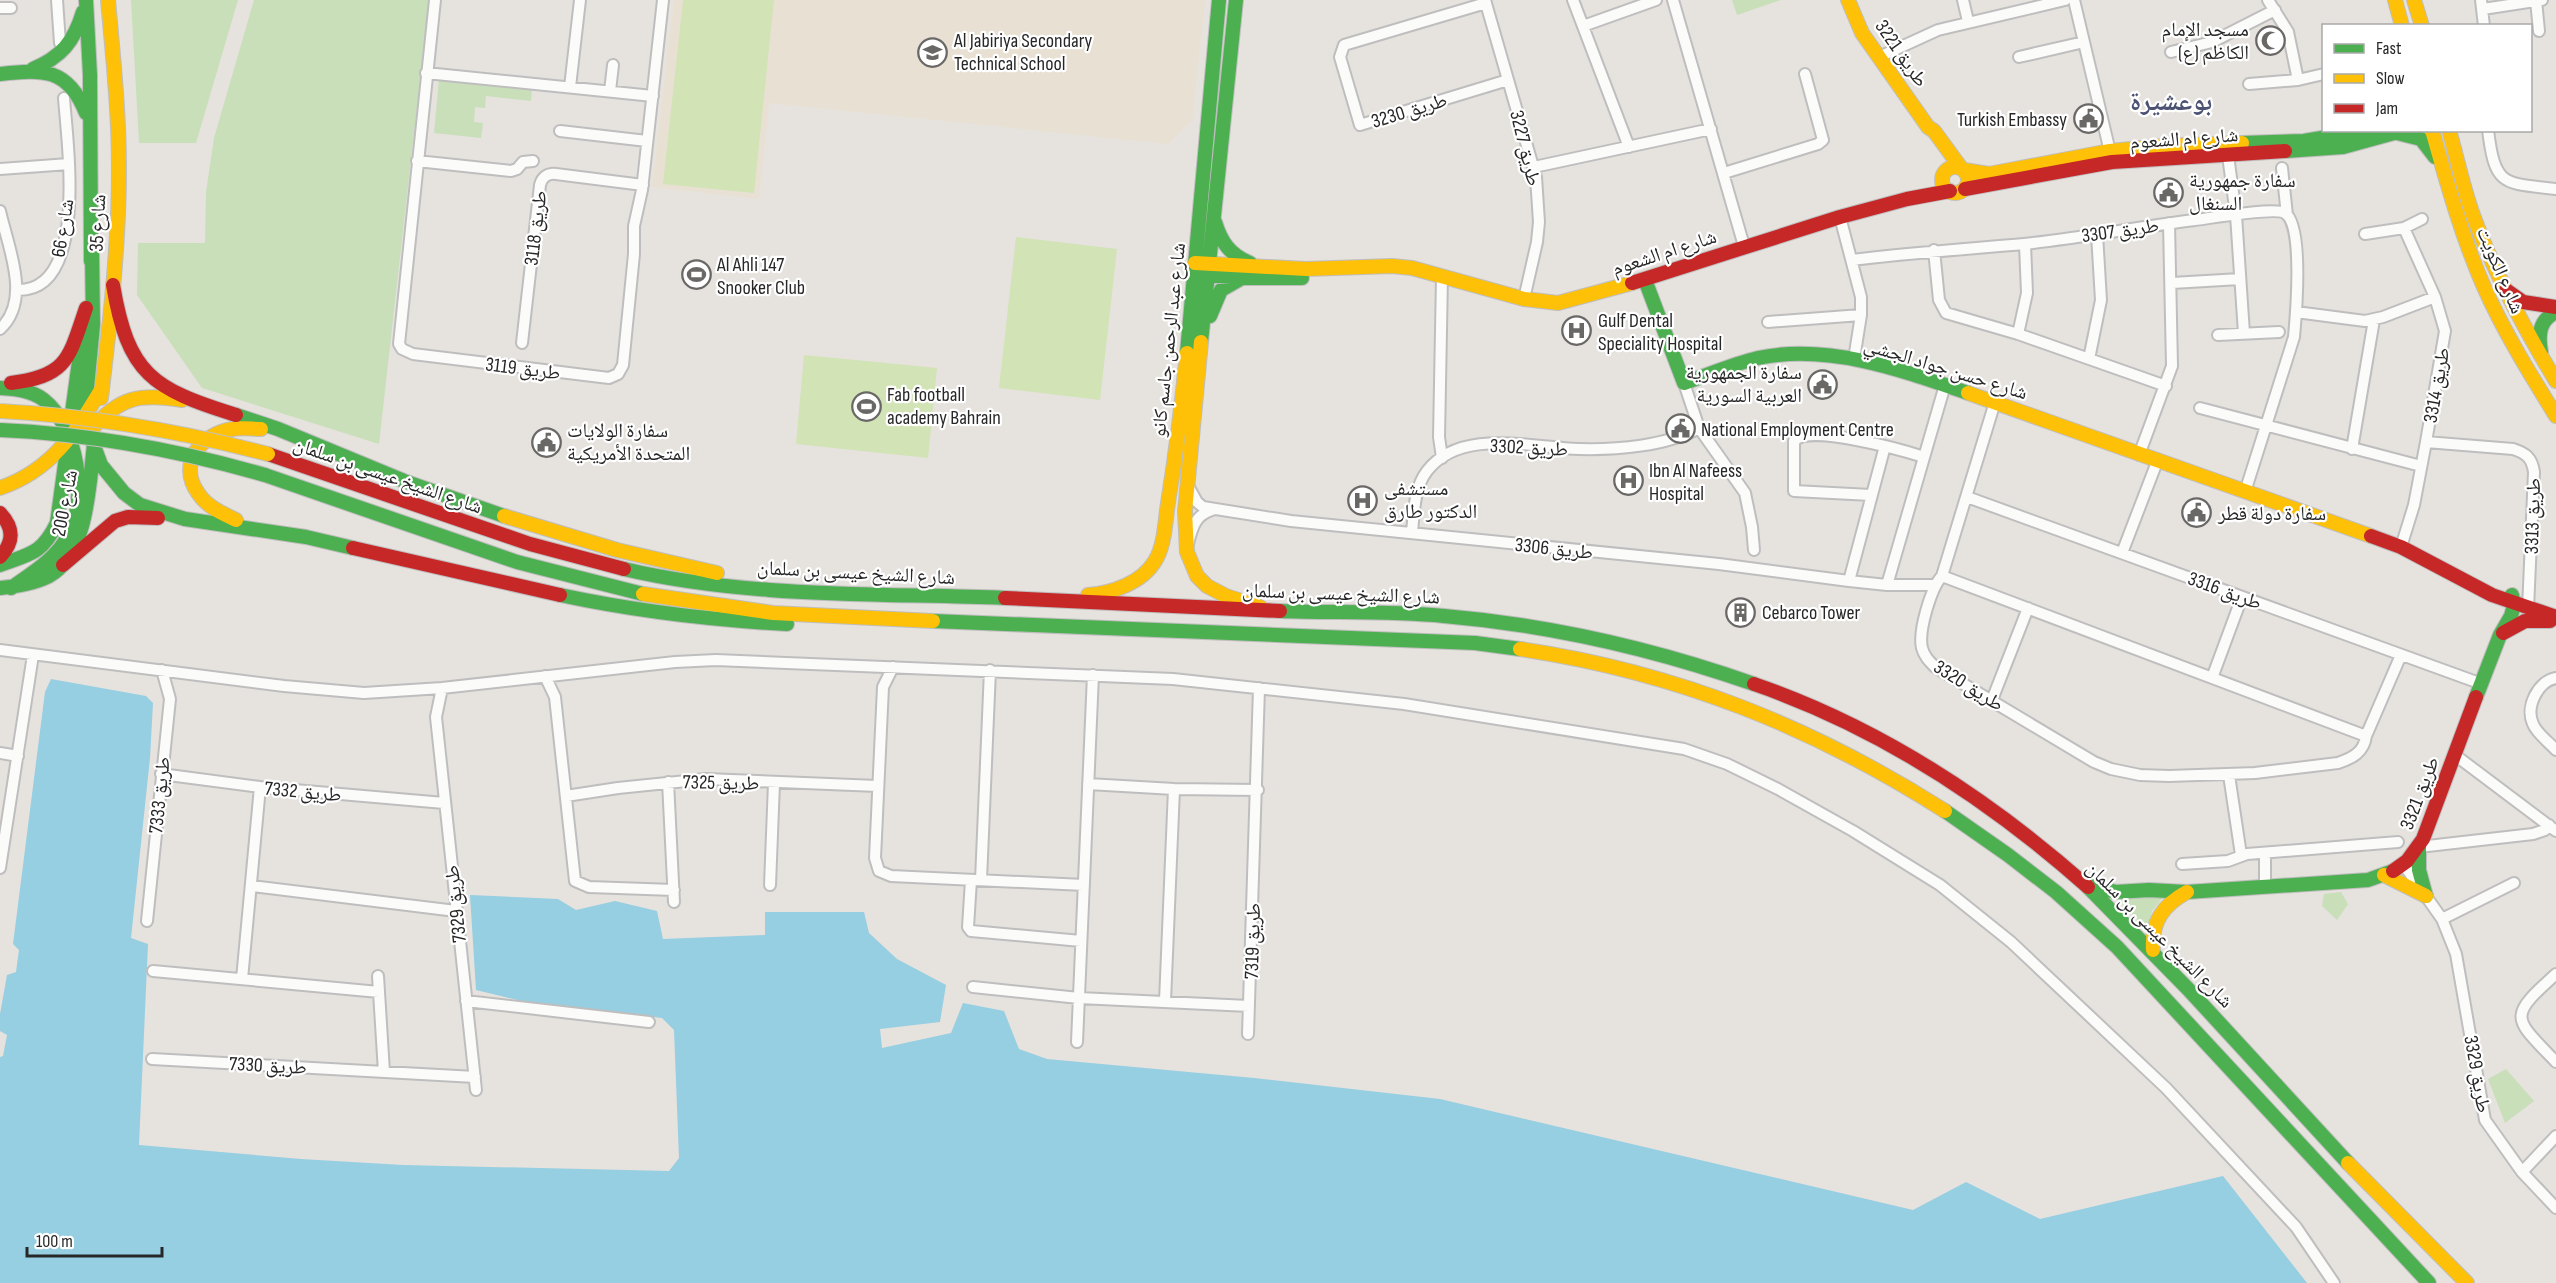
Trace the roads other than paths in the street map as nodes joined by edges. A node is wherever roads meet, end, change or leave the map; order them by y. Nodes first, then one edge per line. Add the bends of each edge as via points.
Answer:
1 (57, 0) edge
2 (86, 0) edge
3 (108, 0) edge
4 (435, 0) edge
5 (580, 0) edge
6 (663, 0) edge
7 (1219, 0) edge
8 (1236, 0) edge
9 (1573, 0) edge
10 (1656, 0) edge
11 (1673, 0) edge
12 (1848, 0) edge
13 (1963, 0) edge
14 (2065, 0) edge
15 (2074, 0) edge
16 (2268, 0) edge
17 (2395, 0) edge
18 (2414, 0) edge
19 (2538, 0) edge
20 (1485, 1) edge
21 (2482, 4) edge
22 (2275, 10) junction
23 (1968, 21) junction
24 (2402, 24) edge
25 (2421, 24) edge
26 (2484, 24) edge
27 (1583, 26) junction
28 (2540, 31) dead end
29 (2084, 42) junction
30 (60, 43) dead end
31 (2171, 52) dead end
32 (1879, 57) junction
33 (2019, 57) dead end
34 (613, 65) dead end
35 (31, 71) junction
36 (426, 73) junction
37 (0, 74) edge
38 (1805, 74) dead end
39 (2322, 74) edge
40 (1508, 80) junction
41 (2298, 80) junction
42 (2249, 84) dead end
43 (570, 87) junction
44 (610, 91) junction
45 (653, 96) junction
46 (64, 98) dead end
47 (90, 125) junction
48 (1928, 127) junction
49 (1711, 129) junction
50 (560, 131) dead end
51 (2357, 132) edge
52 (2401, 132) edge
53 (2433, 132) edge
54 (2450, 132) edge
55 (2488, 132) edge
56 (647, 141) junction
57 (1629, 147) junction
58 (2227, 149) junction
59 (2111, 157) junction
60 (417, 160) junction
61 (533, 161) dead end
62 (69, 164) junction
63 (2442, 165) junction
64 (1534, 168) junction
65 (2282, 168) dead end
66 (0, 169) edge
67 (1963, 169) junction
68 (1724, 173) junction
69 (1943, 175) junction
70 (643, 185) junction
71 (1965, 189) junction
72 (2556, 189) edge
73 (1950, 191) junction
74 (1907, 199) junction
75 (0, 211) edge
76 (2287, 214) junction
77 (2236, 215) junction
78 (1214, 216) junction
79 (1840, 217) junction
80 (2422, 219) dead end
81 (2169, 224) junction
82 (2404, 228) junction
83 (2097, 234) junction
84 (2365, 234) dead end
85 (2025, 244) junction
86 (1744, 246) junction
87 (1934, 250) junction
88 (92, 251) junction
89 (1852, 260) junction
90 (1261, 267) junction
91 (1201, 269) junction
92 (1437, 276) junction
93 (1242, 278) junction
94 (2240, 279) junction
95 (1645, 280) junction
96 (2172, 283) junction
97 (113, 285) junction
98 (2504, 288) junction
99 (18, 290) junction
100 (2434, 297) junction
101 (1524, 299) junction
102 (2556, 307) edge
103 (86, 308) junction
104 (2296, 312) junction
105 (2556, 312) edge
106 (1861, 315) junction
107 (2374, 320) junction
108 (1768, 322) dead end
109 (0, 329) edge
110 (2279, 332) dead end
111 (2244, 333) junction
112 (2018, 334) junction
113 (2218, 335) dead end
114 (1203, 339) junction
115 (522, 343) dead end
116 (2089, 358) junction
117 (2542, 358) junction
118 (1854, 359) junction
119 (2556, 381) edge
120 (0, 383) edge
121 (1684, 383) junction
122 (1945, 385) junction
123 (2166, 386) junction
124 (0, 388) edge
125 (1995, 402) junction
126 (205, 404) junction
127 (2200, 408) dead end
128 (0, 411) edge
129 (2556, 416) edge
130 (91, 420) junction
131 (2265, 427) junction
132 (1699, 428) junction
133 (0, 430) edge
134 (88, 434) junction
135 (70, 438) junction
136 (2426, 442) junction
137 (314, 445) junction
138 (1885, 446) junction
139 (93, 448) junction
140 (2352, 449) junction
141 (2139, 455) junction
142 (1924, 457) junction
143 (71, 458) junction
144 (1442, 458) junction
145 (2157, 462) junction
146 (2421, 466) junction
147 (1187, 484) junction
148 (0, 488) edge
149 (2245, 492) junction
150 (1871, 495) junction
151 (1967, 497) junction
152 (1212, 510) junction
153 (0, 513) edge
154 (185, 519) junction
155 (269, 531) junction
156 (1412, 532) junction
157 (2402, 547) junction
158 (1186, 550) junction
159 (1754, 550) dead end
160 (2122, 553) junction
161 (0, 557) edge
162 (0, 565) edge
163 (63, 565) junction
164 (2454, 574) junction
165 (1942, 576) junction
166 (1849, 581) junction
167 (1887, 585) junction
168 (1934, 585) junction
169 (5, 588) edge
170 (780, 589) junction
171 (2492, 595) junction
172 (2242, 597) junction
173 (1046, 600) junction
174 (2517, 600) junction
175 (2028, 608) junction
176 (2556, 608) edge
177 (1274, 611) junction
178 (838, 617) junction
179 (2556, 619) edge
180 (2500, 629) junction
181 (0, 650) edge
182 (33, 655) junction
183 (2401, 655) junction
184 (873, 666) junction
185 (893, 667) junction
186 (162, 670) junction
187 (990, 670) junction
188 (181, 673) junction
189 (561, 675) junction
190 (1094, 675) junction
191 (545, 676) junction
192 (2212, 678) junction
193 (2556, 678) edge
194 (2482, 684) junction
195 (883, 687) junction
196 (442, 688) junction
197 (1260, 688) junction
198 (422, 690) junction
199 (555, 697) junction
200 (170, 699) junction
201 (1992, 700) junction
202 (436, 717) junction
203 (2366, 736) junction
204 (2556, 750) edge
205 (0, 753) edge
206 (2455, 755) junction
207 (18, 756) junction
208 (161, 774) junction
209 (2229, 775) junction
210 (668, 782) junction
211 (774, 783) junction
212 (1088, 784) junction
213 (877, 786) junction
214 (260, 787) junction
215 (1174, 789) junction
216 (1258, 790) junction
217 (566, 796) junction
218 (444, 803) junction
219 (2553, 828) edge
220 (2398, 842) dead end
221 (2419, 847) junction
222 (2265, 853) junction
223 (2241, 855) junction
224 (2182, 864) dead end
225 (2404, 865) junction
226 (0, 868) edge
227 (2384, 875) junction
228 (2078, 879) junction
229 (976, 880) junction
230 (2514, 883) dead end
231 (770, 885) dead end
232 (1084, 885) junction
233 (252, 886) junction
234 (2265, 887) junction
235 (674, 890) junction
236 (2187, 892) junction
237 (2426, 896) junction
238 (674, 902) dead end
239 (456, 911) junction
240 (2442, 919) junction
241 (147, 921) dead end
242 (1081, 941) junction
243 (2153, 950) junction
244 (153, 971) dead end
245 (2556, 974) edge
246 (378, 976) dead end
247 (242, 979) junction
248 (973, 987) dead end
249 (379, 992) junction
250 (1078, 998) junction
251 (466, 1001) junction
252 (1165, 1001) junction
253 (1249, 1006) junction
254 (649, 1022) dead end
255 (1248, 1034) dead end
256 (1077, 1042) dead end
257 (152, 1059) dead end
258 (2556, 1062) edge
259 (384, 1072) junction
260 (475, 1077) junction
261 (476, 1090) dead end
262 (2556, 1136) edge
263 (2522, 1172) junction
264 (2556, 1208) edge
265 (2334, 1283) edge
266 (2429, 1283) edge
267 (2468, 1283) edge

1 - 30 street
2 - 35 main road via 77,33 63,54
2 - 47 main road, شارع 35
3 - 97 main road, شارع 35 via 119,170
4 - 36 street, طريق 3119
5 - 43 street
6 - 45 street, طريق 3119
7 - 91 main road, شارع عبد الرحمن جاسم كانو
8 - 78 main road, شارع عبد الرحمن جاسم كانو
9 - 27 street
10 - 27 street
11 - 49 street
12 - 32 main road, طريق 3221 via 1862,33
13 - 23 street
14 - 23 street
15 - 29 street
16 - 22 street
17 - 24 main road
18 - 25 main road
19 - 21 street
19 - 28 street
20 - 40 street, طريق 3227
20 - 40 street, طريق 3230 via 1344,45 1340,57 1360,125
21 - 26 street
22 - 31 street via 2212,42
22 - 41 street via 2288,32
23 - 32 street
27 - 57 street
29 - 33 street
29 - 59 street
32 - 48 main road, طريق 3221
34 - 44 street
35 - 37 main road
35 - 47 main road via 62,76 72,84 81,96
36 - 43 street
36 - 60 street, طريق 3119
38 - 68 street via 1823,140
39 - 41 street
40 - 64 street, طريق 3227
41 - 42 street
43 - 44 street
44 - 45 street
45 - 56 street, طريق 3119
46 - 62 street, شارع 66
47 - 88 main road, شارع 35
48 - 67 main road, طريق 3221
48 - 69 main road, طريق 3221
49 - 57 street
49 - 68 street
50 - 56 street
51 - 58 main road, شارع ام الشعوم
52 - 58 main road, شارع ام الشعوم via 2334,148
52 - 63 main road via 2421,139
53 - 63 main road, شارع الكويت
54 - 98 main road, شارع الكويت via 2473,215
55 - 72 street via 2495,169 2503,179
56 - 70 street, طريق 3119
57 - 64 street
58 - 59 main road, شارع ام الشعوم
58 - 77 street
59 - 67 main road, شارع ام الشعوم via 1989,174
59 - 71 main road, شارع ام الشعوم
60 - 61 street via 511,171 523,162
60 - 70 street, طريق 3119 via 398,338 402,349 412,354 609,378 618,374 622,365 634,226
62 - 66 street
62 - 99 street, شارع 66 via 65,240 56,266 44,282
63 - 129 main road, شارع الكويت via 2467,243 2494,308
64 - 101 street, طريق 3227 via 1539,222
65 - 76 street
67 - 69 main road via 1953,167
67 - 71 main road via 1968,181
68 - 86 street
69 - 73 main road via 1944,186
69 - 74 main road, شارع ام الشعوم
70 - 115 street, طريق 3118 via 556,174 543,178
71 - 73 main road
73 - 74 main road, شارع ام الشعوم
74 - 79 main road, شارع ام الشعوم
75 - 99 street
76 - 77 street, طريق 3307 via 2275,211
76 - 104 street via 2296,239
77 - 81 street, طريق 3307
77 - 94 street
78 - 90 main road via 1229,251
78 - 91 main road, شارع عبد الرحمن جاسم كانو
79 - 86 main road, شارع ام الشعوم
79 - 89 street
80 - 82 street
81 - 83 street, طريق 3307
81 - 96 street
82 - 84 street
82 - 100 street, طريق 3314
83 - 85 street, طريق 3307
83 - 116 street via 2101,300
85 - 87 street, طريق 3307
85 - 112 street via 2027,293
86 - 95 main road, شارع ام الشعوم
87 - 89 street, طريق 3307
87 - 112 street via 1943,310
88 - 103 main road, شارع 35
88 - 130 main road
89 - 106 street
90 - 91 main road, شارع ام الشعوم
90 - 92 main road, شارع ام الشعوم via 1392,266
91 - 93 main road, شارع ام الشعوم
91 - 114 main road, شارع عبد الرحمن جاسم كانو
91 - 173 main road, شارع عبد الرحمن جاسم كانو via 1159,552 1150,569 1119,589
92 - 93 main road, شارع ام الشعوم
92 - 101 main road, شارع ام الشعوم
92 - 144 street
93 - 114 main road via 1226,286 1217,297
94 - 96 street
94 - 111 street
95 - 101 main road, شارع ام الشعوم via 1564,302
95 - 121 main road
96 - 123 street via 2172,366
97 - 126 main road via 118,319 144,371 176,392
97 - 130 main road, شارع 35 via 102,388
98 - 102 main road via 2523,302
98 - 117 main road, شارع الكويت
99 - 109 street via 10,317
100 - 107 street
100 - 136 street, طريق 3314 via 2445,336
103 - 120 main road via 70,353 55,372 38,380
103 - 135 main road, شارع 35
104 - 107 street
104 - 131 street via 2294,337
105 - 117 main road via 2547,316 2539,328
106 - 108 street
106 - 118 street
107 - 140 street
110 - 111 street
111 - 113 street
112 - 116 street
114 - 147 main road, شارع عبد الرحمن جاسم كانو
116 - 123 street
117 - 119 main road, شارع الكويت
118 - 121 main road, شارع حسن جواد الجشي via 1771,356
118 - 122 main road, شارع حسن جواد الجشي
121 - 132 street
122 - 125 main road, شارع حسن جواد الجشي
122 - 142 street
123 - 141 street
124 - 135 main road via 26,391 45,401
125 - 141 main road, شارع حسن جواد الجشي
125 - 151 street, طريق 3320
126 - 130 main road via 147,395 128,398
126 - 137 main road
127 - 131 street
128 - 170 main road, شارع الشيخ عيسى بن سلمان, bridge via 136,424 226,442 566,555 689,581
130 - 134 main road
130 - 135 main road
130 - 139 main road, شارع 35
131 - 140 street
131 - 149 street
132 - 144 street, طريق 3302 via 1684,436 1637,445 1581,449 1486,444
132 - 159 street via 1745,493
133 - 178 main road, شارع الشيخ عيسى بن سلمان, bridge via 80,436 206,457 517,562 621,590 773,613
134 - 139 main road
134 - 143 main road
135 - 143 main road
135 - 148 main road via 30,476
136 - 146 street, طريق 3314
136 - 174 street, طريق 3313 via 2513,449 2530,458 2534,472
137 - 155 main road via 261,429 235,428 206,437 192,453 192,481 206,503 223,515
137 - 170 main road via 460,502 602,547
138 - 142 street
138 - 150 street
138 - 150 street via 1850,438 1803,435 1794,441 1794,491
139 - 154 main road via 112,479 140,505
139 - 163 main road, شارع 200 via 83,526 76,548
140 - 146 street
141 - 145 main road, شارع حسن جواد الجشي
142 - 167 street
143 - 162 main road, شارع 200 via 53,532 35,552
143 - 169 main road via 80,480 75,518 67,540 53,557
144 - 156 street, طريق 3302 via 1427,471 1419,486
145 - 149 main road, شارع حسن جواد الجشي
145 - 160 street
146 - 157 street, طريق 3314
147 - 152 street via 1197,502
147 - 158 main road, شارع عبد الرحمن جاسم كانو
149 - 157 main road, شارع حسن جواد الجشي
150 - 166 street
151 - 160 street, طريق 3316
151 - 165 street, طريق 3320
152 - 156 street, طريق 3306
152 - 158 street via 1197,518
153 - 161 main road via 12,531 11,543
154 - 155 main road
154 - 163 main road via 136,517 115,521
155 - 178 main road via 633,610 769,624 822,624
156 - 166 street, طريق 3306
157 - 164 main road, شارع حسن جواد الجشي
158 - 177 main road, شارع عبد الرحمن جاسم كانو via 1207,586
160 - 172 street, طريق 3316
163 - 169 main road, شارع 200 via 32,584
164 - 171 main road, شارع حسن جواد الجشي
164 - 174 main road, شارع حسن جواد الجشي
165 - 168 street, طريق 3320
165 - 175 street
166 - 167 street, طريق 3306
167 - 168 street, طريق 3306
168 - 201 street, طريق 3320 via 1921,643 1927,659
170 - 173 main road, شارع الشيخ عيسى بن سلمان
171 - 174 main road, شارع حسن جواد الجشي
171 - 180 main road
172 - 183 street, طريق 3316
172 - 192 street
173 - 177 main road, شارع الشيخ عيسى بن سلمان
174 - 176 main road, شارع حسن جواد الجشي
174 - 179 main road, شارع حسن جواد الجشي
174 - 180 main road, طريق 3321 via 2507,626
175 - 192 street
175 - 201 street
177 - 228 main road, شارع الشيخ عيسى بن سلمان via 1494,621 1586,636 1700,664 1802,704 1903,752 1997,811
178 - 266 main road, شارع الشيخ عيسى بن سلمان via 1475,642 1639,673 1775,719 1911,790 2001,849 2067,902 2150,982
179 - 180 main road
180 - 194 main road, طريق 3321
181 - 182 street
182 - 186 street
182 - 207 street
183 - 194 street, طريق 3316
183 - 203 street, طريق 3320
184 - 185 street
184 - 189 street via 716,660
184 - 195 street
185 - 187 street
185 - 195 street
186 - 188 street
186 - 200 street, طريق 7333
187 - 190 street
187 - 229 street
188 - 198 street via 364,693
188 - 200 street
189 - 191 street
189 - 199 street
190 - 197 street
190 - 212 street
191 - 196 street
191 - 199 street
192 - 203 street
193 - 204 street via 2543,682 2531,712 2535,728
194 - 206 main road, طريق 3321
195 - 213 street
196 - 198 street
196 - 202 street, طريق 7329
197 - 216 street, طريق 7319
197 - 265 street via 1404,704 1683,749 1727,765 1853,831 1940,885 2011,942 2166,1088 2296,1227
198 - 202 street, طريق 7329
199 - 217 street
200 - 208 street, طريق 7333
201 - 209 street, طريق 3320 via 2111,769 2169,777
202 - 218 street, طريق 7329
203 - 209 street, طريق 3320 via 2361,751 2338,763
205 - 207 street
206 - 219 street
206 - 221 main road, طريق 3321
207 - 226 street
208 - 214 street, طريق 7332
208 - 241 street, طريق 7333
209 - 223 street
210 - 211 street, طريق 7325 via 706,779
210 - 217 street, طريق 7325
210 - 235 street
211 - 213 street, طريق 7325
211 - 231 street
212 - 215 street
212 - 232 street
213 - 229 street via 875,858 879,871 891,876
214 - 218 street, طريق 7332
214 - 233 street
215 - 216 street
215 - 252 street
216 - 253 street, طريق 7319
217 - 235 street via 573,876 579,884
218 - 239 street, طريق 7329
219 - 221 street via 2533,834
220 - 222 street
221 - 225 main road, طريق 3321
221 - 237 main road via 2421,884
222 - 223 street
222 - 234 street
223 - 224 street via 2228,861
225 - 227 main road, طريق 3321
225 - 237 street, طريق 3329
227 - 234 main road, طريق 3321 via 2360,881
227 - 237 main road
228 - 236 main road, طريق 3321 via 2115,892
228 - 243 main road, شارع الشيخ عيسى بن سلمان
229 - 232 street
229 - 242 street via 968,927 972,931
230 - 240 street
232 - 242 street
233 - 239 street
233 - 247 street
234 - 236 main road, طريق 3321
235 - 238 street
236 - 243 main road via 2160,912 2153,930
237 - 240 street, طريق 3329
239 - 251 street, طريق 7329
240 - 263 street, طريق 3329 via 2461,972 2485,1120
242 - 250 street
243 - 267 main road, شارع الشيخ عيسى بن سلمان via 2387,1205
244 - 247 street
245 - 258 street via 2525,1003 2521,1018 2525,1029
246 - 249 street
247 - 249 street
248 - 250 street, طريق 7319
249 - 259 street
250 - 252 street, طريق 7319
250 - 256 street
251 - 254 street
251 - 260 street, طريق 7329
252 - 253 street, طريق 7319
253 - 255 street
257 - 259 street, طريق 7330
259 - 260 street, طريق 7330
260 - 261 street, طريق 7329
262 - 263 street
263 - 264 street, طريق 3329

